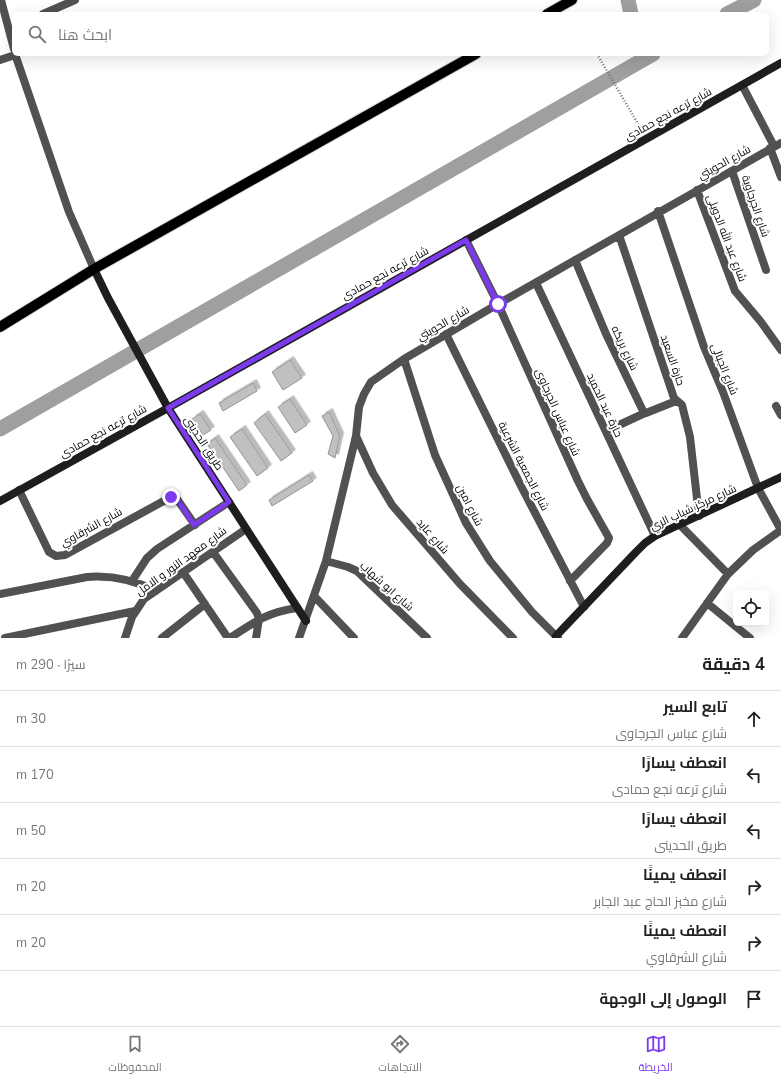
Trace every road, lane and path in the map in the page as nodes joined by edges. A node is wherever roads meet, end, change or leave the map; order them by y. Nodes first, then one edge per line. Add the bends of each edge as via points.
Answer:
1 (1, 0) edge
2 (75, 0) edge
3 (572, 0) edge
4 (48, 12) edge
5 (551, 12) edge
6 (11, 27) edge
7 (12, 54) edge
8 (16, 56) edge
9 (472, 56) edge
10 (598, 56) edge
11 (0, 60) edge
12 (781, 63) edge
13 (742, 85) junction
14 (635, 120) dead end
15 (775, 146) edge
16 (732, 171) junction
17 (781, 177) edge
18 (697, 190) junction
19 (658, 211) junction
20 (619, 235) junction
21 (466, 240) junction
22 (575, 260) junction
23 (94, 270) junction
24 (766, 270) dead end
25 (536, 283) junction
26 (498, 304) junction
27 (0, 327) edge
28 (446, 334) junction
29 (781, 350) edge
30 (404, 359) junction
31 (676, 401) junction
32 (776, 406) dead end
33 (168, 408) junction
34 (645, 413) junction
35 (781, 415) edge
36 (606, 431) junction
37 (356, 436) junction
38 (781, 477) edge
39 (758, 488) junction
40 (19, 490) junction
41 (0, 501) edge
42 (229, 502) junction
43 (698, 516) junction
44 (194, 525) junction
45 (680, 525) junction
46 (246, 528) junction
47 (781, 530) edge
48 (655, 536) junction
49 (213, 552) junction
50 (326, 561) junction
51 (183, 572) junction
52 (728, 574) junction
53 (132, 581) junction
54 (570, 581) junction
55 (156, 591) junction
56 (0, 594) edge
57 (315, 597) junction
58 (707, 603) junction
59 (205, 604) junction
60 (584, 607) junction
61 (297, 608) junction
62 (135, 611) junction
63 (259, 619) junction
64 (306, 621) junction
65 (557, 637) edge
66 (748, 637) edge
67 (5, 638) edge
68 (125, 638) edge
69 (162, 638) edge
70 (229, 638) edge
71 (256, 638) edge
72 (300, 638) edge
73 (354, 638) edge
74 (427, 638) edge
75 (513, 638) edge
76 (682, 638) edge

1 - 6 street
2 - 4 street
3 - 5 main road
7 - 11 street
8 - 23 street via 69,212
9 - 23 main road
10 - 14 path
12 - 13 street, شارع ترعه نجع حمادى
13 - 15 street
13 - 21 street, شارع ترعه نجع حمادى
15 - 16 street, شارع الحويتي
15 - 17 street
16 - 18 street, شارع الحويتي
16 - 24 street, شارع الجرجاوية
18 - 19 street, شارع الحويتي
18 - 29 street, شارع عبد الله الدويلى via 735,291
19 - 20 street, شارع الحويتي
19 - 39 street, شارع الجبالى via 704,347
20 - 22 street, شارع الحويتي
20 - 31 street, حارة السعيد
21 - 26 street, شارع عباس الجرجاوى
21 - 33 street, شارع ترعه نجع حمادى
22 - 25 street, شارع الحويتي
22 - 34 street, شارع بريكه via 621,367
23 - 27 main road
23 - 33 street, طريق الحدينى
25 - 26 street, شارع الحويتي
25 - 36 street, حارة عبد الحميد
26 - 28 street, شارع الحويتي
26 - 54 street, شارع عباس الجرجاوى via 578,481 609,538
28 - 30 street, شارع الحويتي
28 - 54 street, شارع الجمعية الشرعية
30 - 37 street, شارع الحويتي via 368,386 359,407
30 - 65 street, شارع امين via 435,455 477,543 532,612
31 - 34 street
31 - 43 street, حارة السعيد via 682,405 690,437
32 - 35 street
33 - 40 street, شارع ترعه نجع حمادى
33 - 42 street, طريق الحدينى
34 - 36 street
36 - 48 street, حارة عبد الحميد
37 - 50 street, شارع الحويتي
37 - 75 street, شارع عايد via 373,472 396,510 460,584
38 - 39 street, شارع مركز شباب الري
39 - 43 street, شارع مركز شباب الري
39 - 47 street, شارع الجبالى
40 - 41 street, شارع ترعه نجع حمادى
40 - 44 street, شارع الشرقاوي via 49,552 56,556 64,555 171,497 177,499
42 - 44 street
42 - 46 street, طريق الحدينى
43 - 45 street, شارع مركز شباب الري
44 - 53 street via 152,554
45 - 48 street, شارع مركز شباب الري
45 - 52 street
46 - 49 street, شارع معهد النور و الامل
46 - 61 street, طريق الحدينى
47 - 52 street via 753,550
48 - 60 street, شارع مركز شباب الري
49 - 51 street, شارع معهد النور و الامل
49 - 63 street
50 - 57 street, شارع الحويتي
50 - 74 street, شارع ابو شهاب via 348,566 357,572
51 - 55 street, شارع معهد النور و الامل
51 - 59 street
52 - 58 street
53 - 55 street
53 - 56 street via 110,577 87,577
54 - 60 street, شارع الجمعية الشرعية
55 - 62 street, شارع معهد النور و الامل via 144,599
57 - 64 street, شارع الحويتي
57 - 73 street
58 - 66 street
58 - 76 street
59 - 69 street
59 - 70 street
60 - 65 street, شارع مركز شباب الري
61 - 63 street via 271,613
61 - 64 street, طريق الحدينى
62 - 67 street
62 - 68 street, شارع معهد النور و الامل
63 - 70 street
63 - 71 street
64 - 72 street, شارع الحويتي

